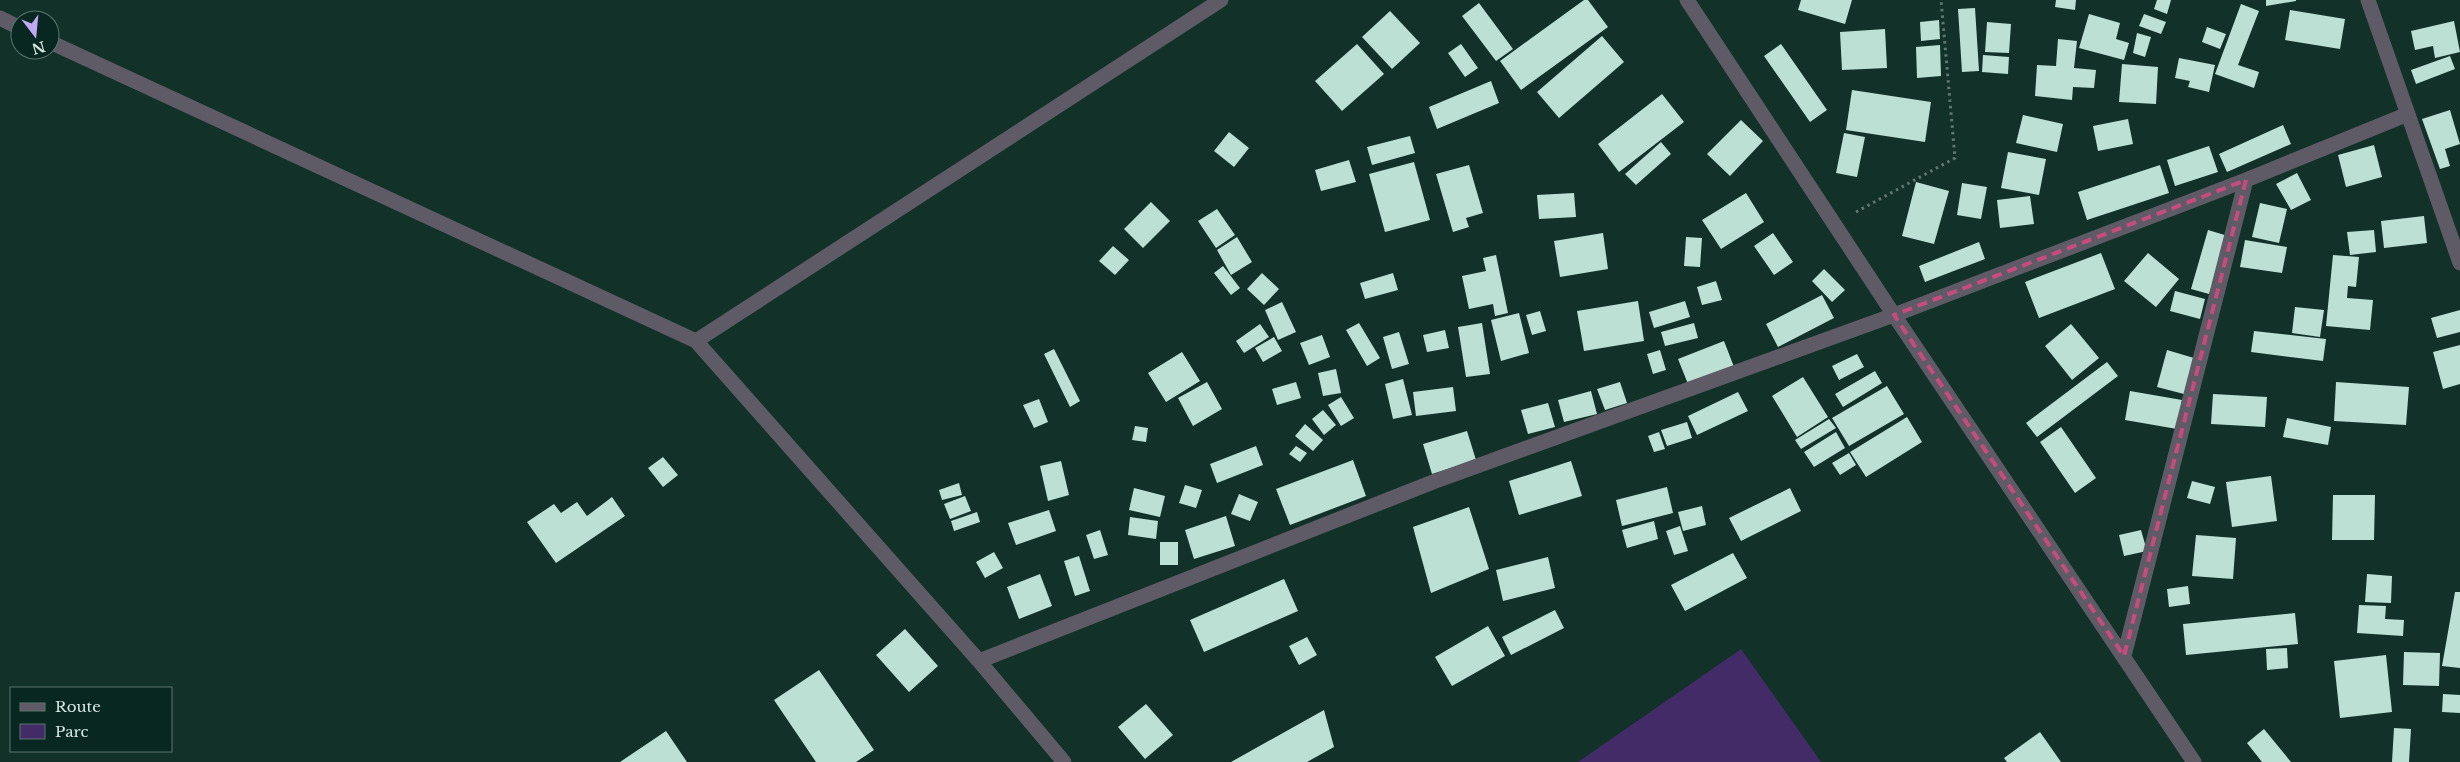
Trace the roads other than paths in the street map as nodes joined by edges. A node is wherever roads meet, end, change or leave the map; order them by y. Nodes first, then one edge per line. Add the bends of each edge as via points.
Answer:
1 (1221, 0) edge
2 (1687, 0) edge
3 (2368, 0) edge
4 (60, 47) edge
5 (2408, 114) junction
6 (2246, 180) junction
7 (2460, 263) edge
8 (1894, 314) junction
9 (696, 341) junction
10 (2124, 656) junction
11 (979, 661) junction
12 (1064, 762) edge
13 (2194, 762) edge

1 - 9 street
2 - 8 street
3 - 5 street
4 - 9 street
5 - 6 street
5 - 7 street
6 - 8 street
6 - 10 street
8 - 10 street
8 - 11 street via 1433,482
9 - 11 street
10 - 13 street
11 - 12 street

